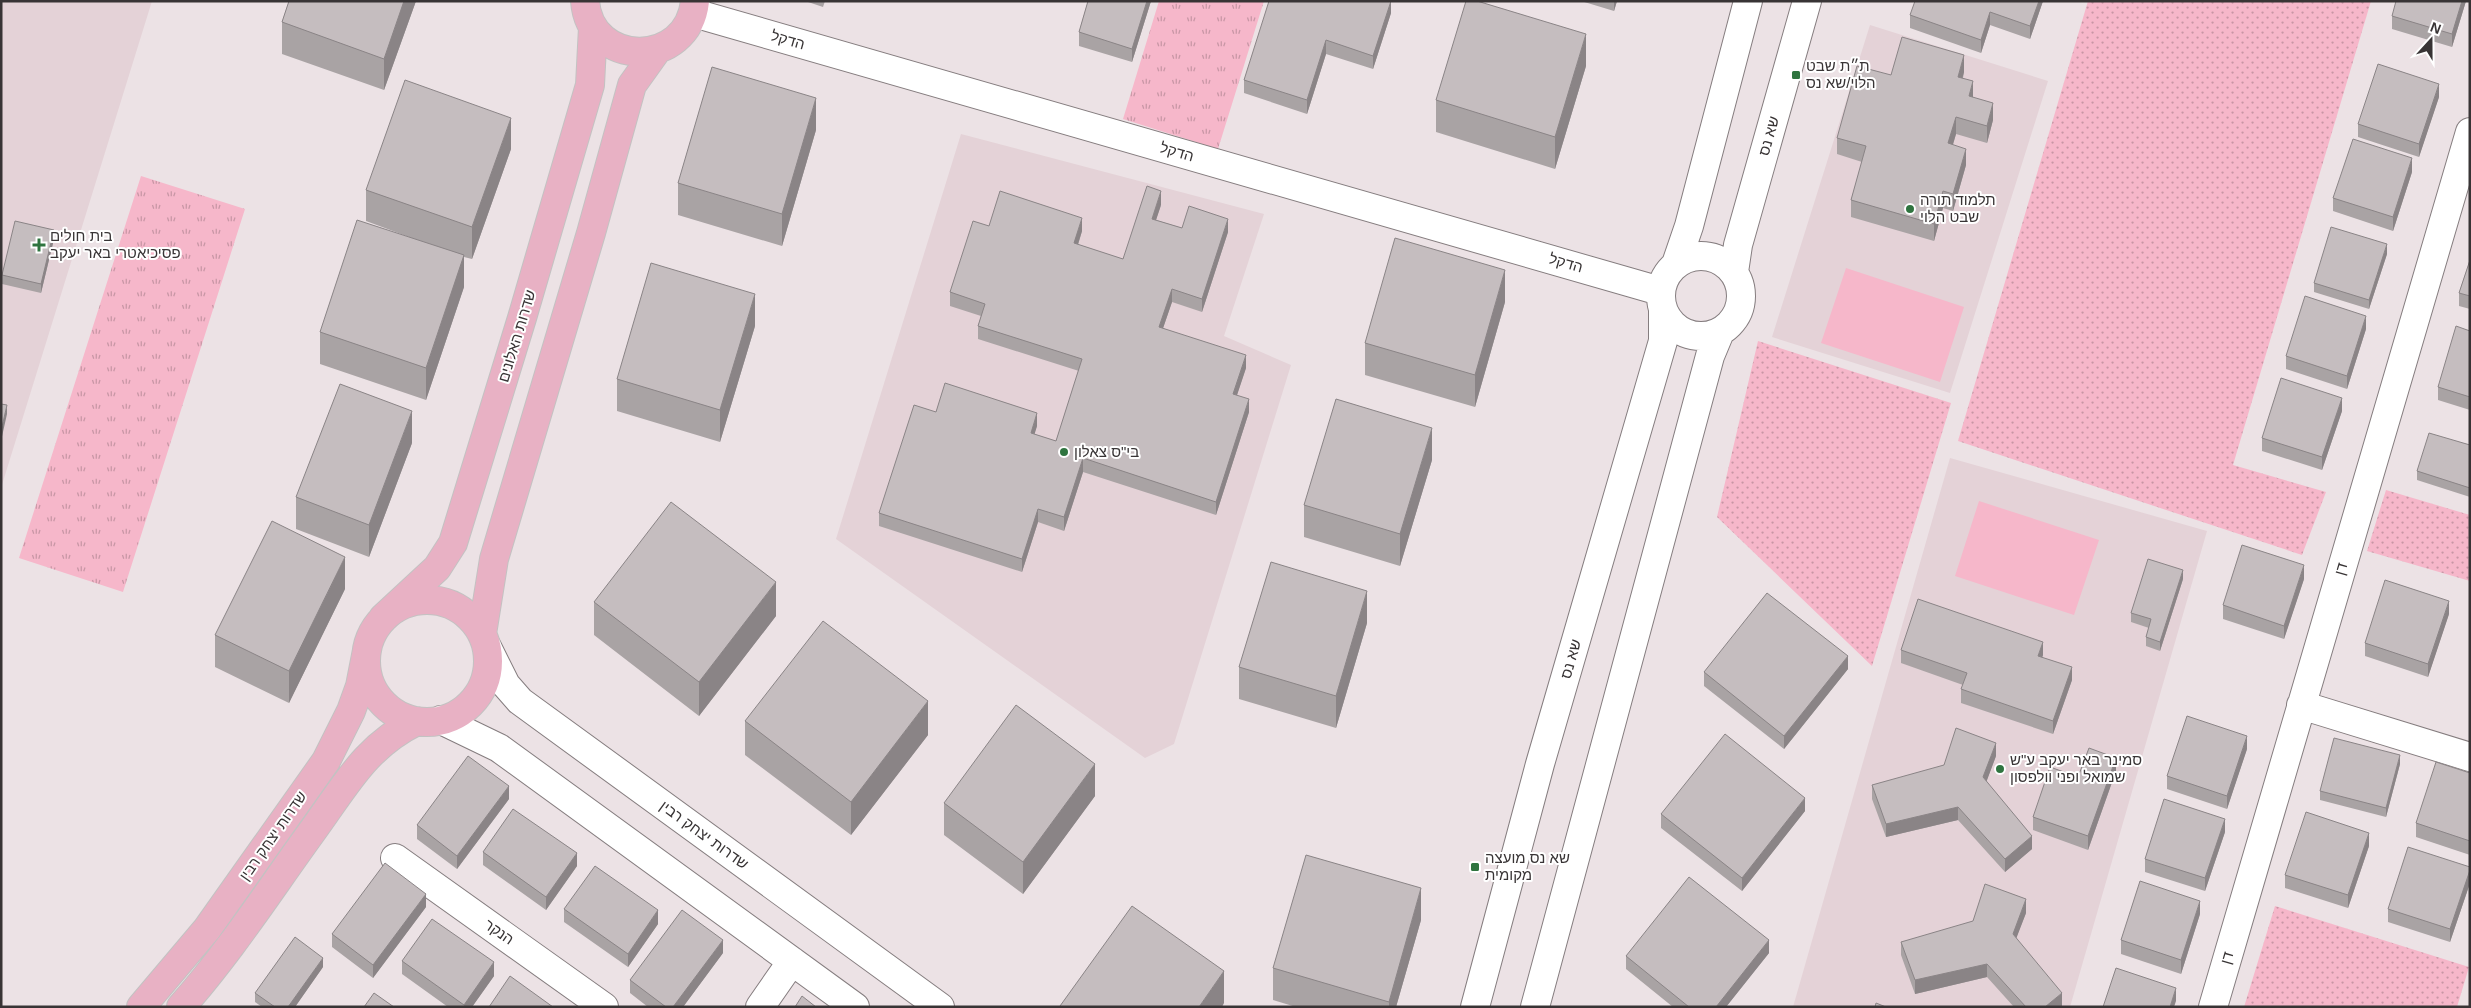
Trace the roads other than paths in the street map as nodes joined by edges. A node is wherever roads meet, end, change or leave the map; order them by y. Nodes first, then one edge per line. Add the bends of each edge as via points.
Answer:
1 (1748, 1) edge
2 (1807, 1) edge
3 (694, 7) edge
4 (589, 14) edge
5 (657, 50) junction
6 (2470, 132) edge
7 (1676, 264) junction
8 (1734, 272) junction
9 (1661, 301) junction
10 (1720, 332) junction
11 (383, 618) junction
12 (485, 640) junction
13 (368, 645) junction
14 (2301, 705) junction
15 (429, 721) junction
16 (2470, 757) edge
17 (395, 858) dead end
18 (792, 961) junction
19 (141, 1007) edge
20 (181, 1007) edge
21 (604, 1007) edge
22 (760, 1007) edge
23 (855, 1007) edge
24 (940, 1007) edge
25 (1474, 1007) edge
26 (1535, 1007) edge
27 (2213, 1007) edge

1 - 7 street via 1689,226
2 - 8 street, שא נס via 1738,245
3 - 5 main road via 686,29 673,42
3 - 9 street, הדקל
4 - 5 main road via 606,41 621,49 639,53
4 - 11 main road, שדרות האלונים via 590,85 454,543 437,568
5 - 12 main road via 632,85 494,559
6 - 14 street, דן
7 - 8 street via 1687,257 1713,257
7 - 9 street via 1666,276
8 - 10 street via 1740,284 1740,305 1731,323
9 - 10 street via 1670,322 1681,331 1694,336
9 - 25 street, שא נס via 1663,341 1540,764
10 - 26 street via 1710,356
11 - 12 main road via 412,602 445,602 473,620
11 - 13 main road
12 - 15 main road via 488,666 484,685 474,701 459,713
12 - 24 street, שדרות יצחק רבין via 506,685 520,701
13 - 15 main road via 366,665 371,684 387,706 398,714
13 - 19 main road, שדרות יצחק רבין via 351,711 326,761 207,929
14 - 16 street
14 - 27 street, דן
15 - 18 street via 499,748
15 - 20 main road, שדרות יצחק רבין via 392,735 363,760 231,944
17 - 21 street, הנקר
18 - 22 street
18 - 23 street

